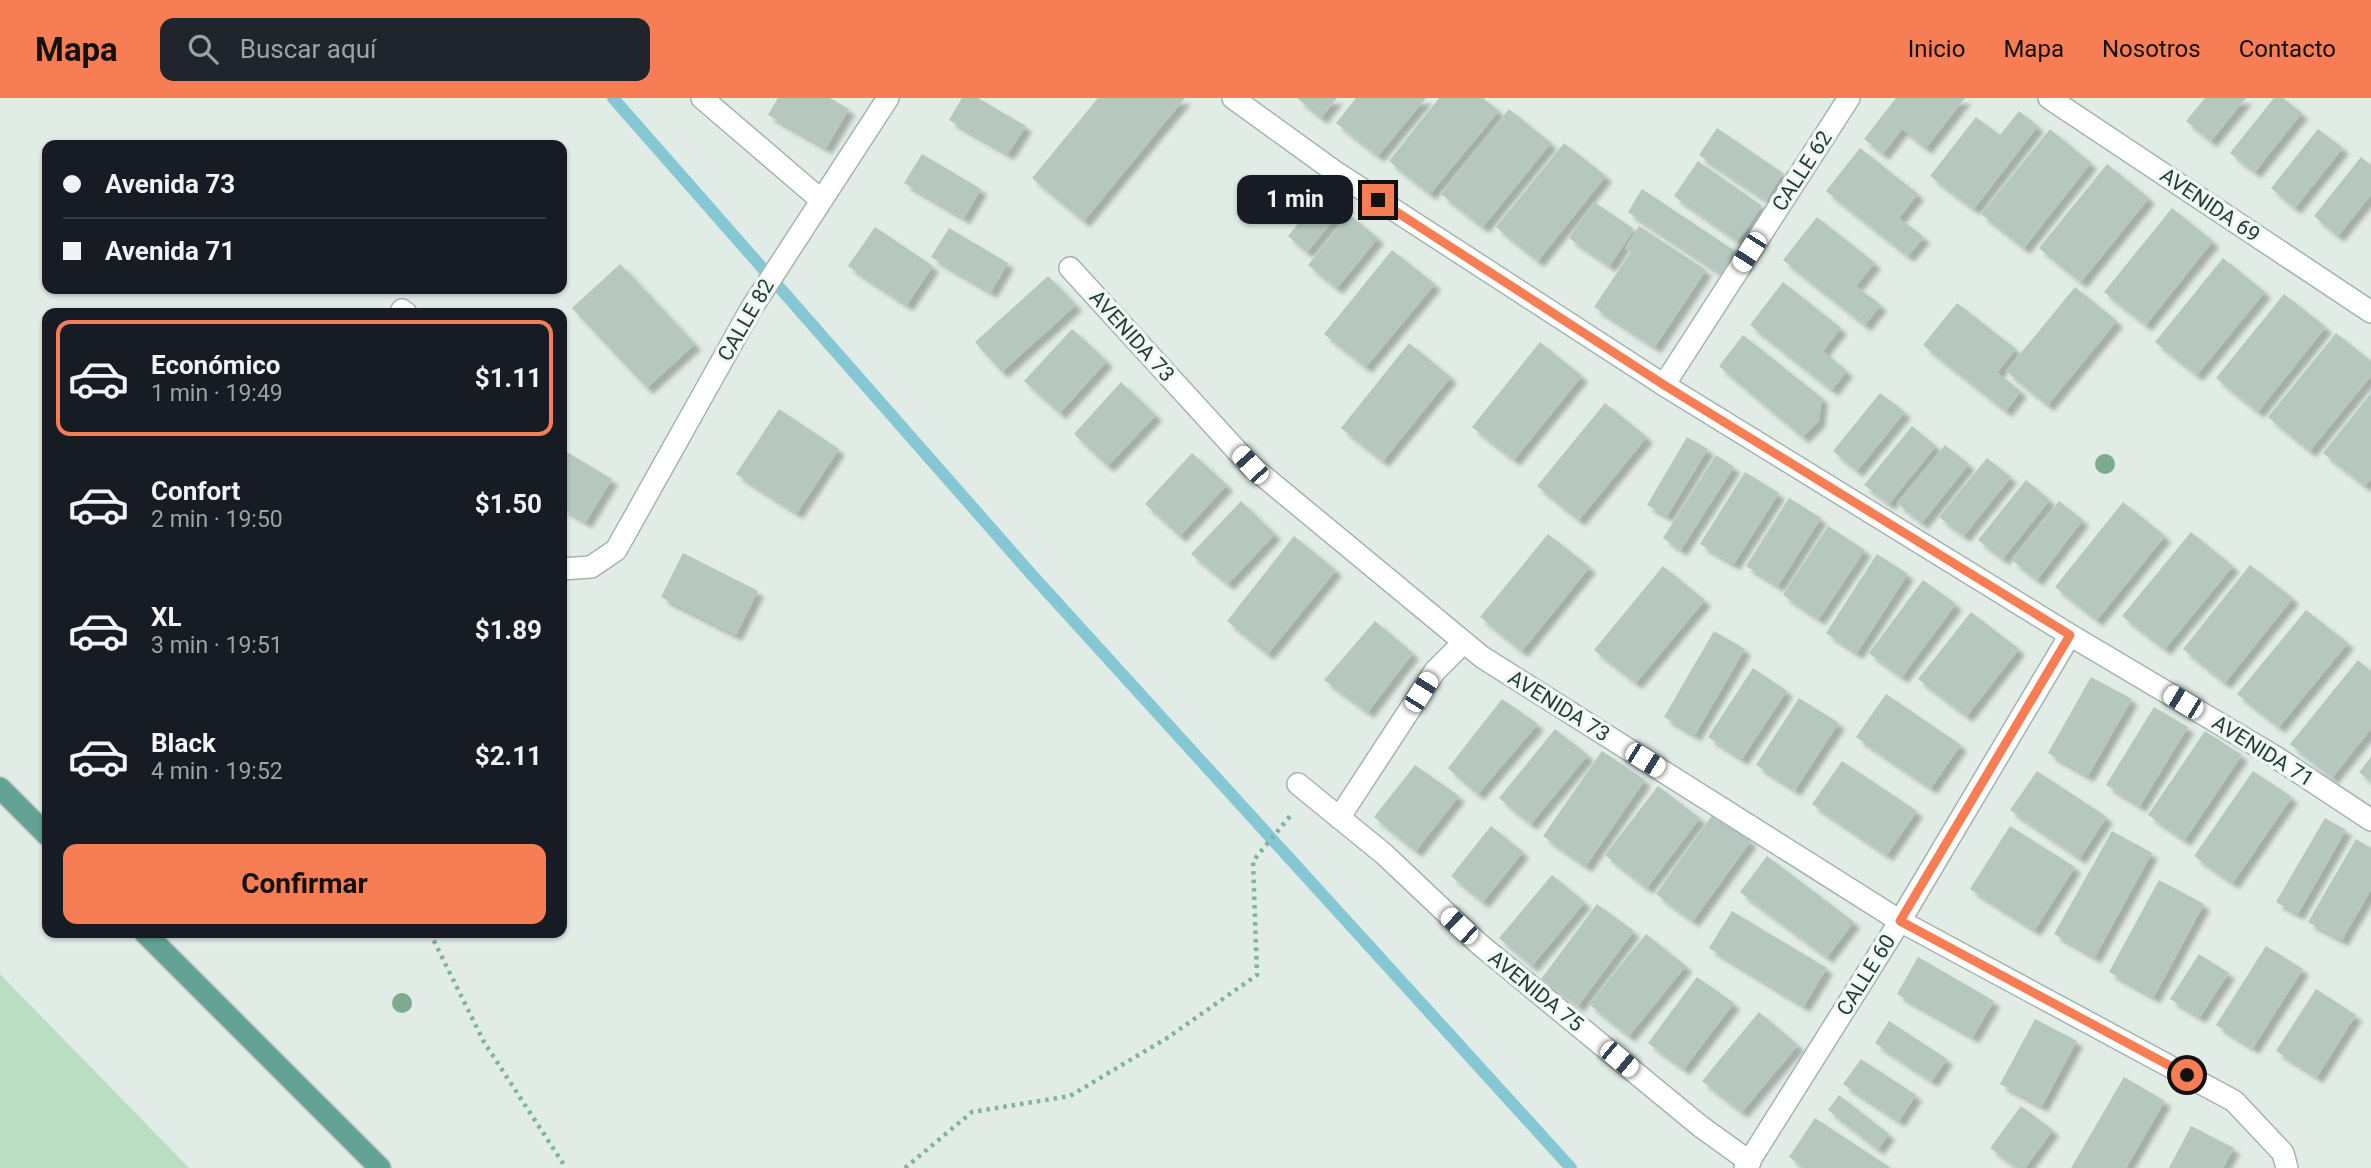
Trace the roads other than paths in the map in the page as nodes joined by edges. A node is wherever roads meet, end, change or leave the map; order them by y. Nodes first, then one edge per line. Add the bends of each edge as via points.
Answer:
1 (702, 98) edge
2 (888, 98) edge
3 (1233, 98) edge
4 (1849, 98) edge
5 (2049, 98) edge
6 (821, 200) junction
7 (1070, 268) dead end
8 (2371, 312) edge
9 (1664, 385) junction
10 (567, 569) edge
11 (2070, 635) junction
12 (1464, 642) junction
13 (1298, 785) dead end
14 (0, 788) edge
15 (1339, 818) junction
16 (2371, 820) edge
17 (42, 830) edge
18 (1900, 921) junction
19 (150, 938) edge
20 (1748, 1165) edge
21 (380, 1168) edge
22 (2287, 1168) edge

1 - 6 street
2 - 6 street, CALLE 82
3 - 9 street, AVENIDA 71 via 1334,171
4 - 9 street, CALLE 62
5 - 8 street, AVENIDA 69
6 - 10 street, CALLE 82 via 751,309 616,550 591,567
7 - 12 street, AVENIDA 73 via 1250,465
9 - 11 street, AVENIDA 71
11 - 16 street, AVENIDA 71 via 2274,756
11 - 18 street, CALLE 60
12 - 15 street via 1435,671
12 - 18 street, AVENIDA 73
13 - 15 street, AVENIDA 75
14 - 17 main road
15 - 20 street, AVENIDA 75 via 1478,943
18 - 20 street, CALLE 60
18 - 22 street, AVENIDA 73 via 2234,1101 2283,1153
19 - 21 main road

